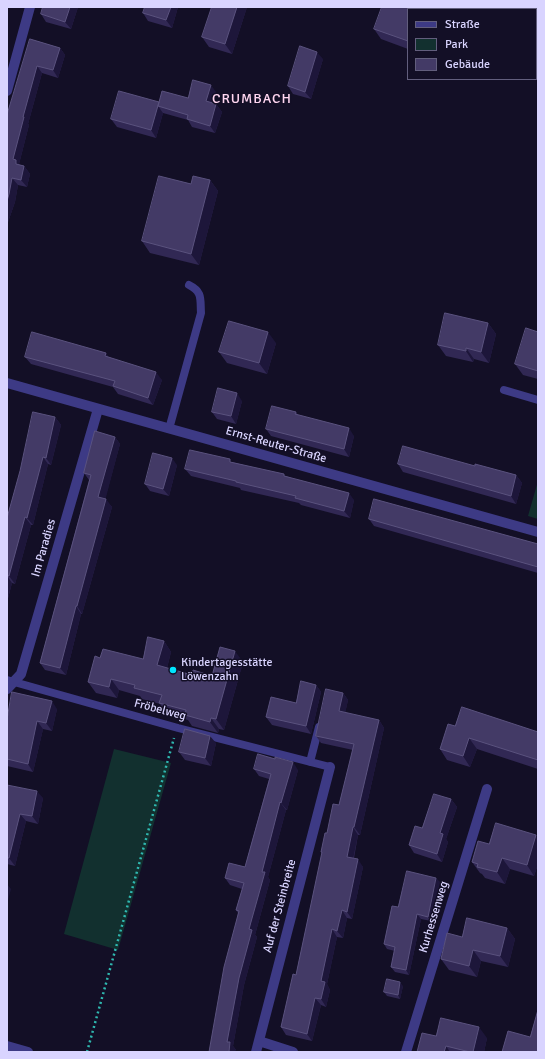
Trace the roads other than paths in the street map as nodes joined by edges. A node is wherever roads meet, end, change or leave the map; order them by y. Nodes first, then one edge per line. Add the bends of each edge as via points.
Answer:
1 (30, 7) edge
2 (7, 91) edge
3 (189, 285) dead end
4 (7, 383) edge
5 (504, 390) dead end
6 (538, 400) edge
7 (98, 409) junction
8 (169, 429) junction
9 (538, 532) edge
10 (9, 684) edge
11 (321, 717) edge
12 (310, 762) junction
13 (330, 767) joint
14 (487, 790) dead end
15 (259, 1041) junction
16 (7, 1046) edge
17 (28, 1052) edge
18 (256, 1052) edge
19 (293, 1052) edge
20 (406, 1052) edge

1 - 2 street
3 - 8 lane via 196,288 200,295 201,313
4 - 7 street, Ernst-Reuter-Straße
5 - 6 lane
7 - 8 street, Ernst-Reuter-Straße
7 - 10 street, Im Paradies via 21,674
8 - 9 street, Ernst-Reuter-Straße
10 - 12 lane, Fröbelweg
11 - 12 lane
12 - 13 lane, Fröbelweg
13 - 15 street, Auf der Steinbreite
14 - 20 street, Kurhessenweg
15 - 18 street, Auf der Steinbreite
15 - 19 street
16 - 17 street

